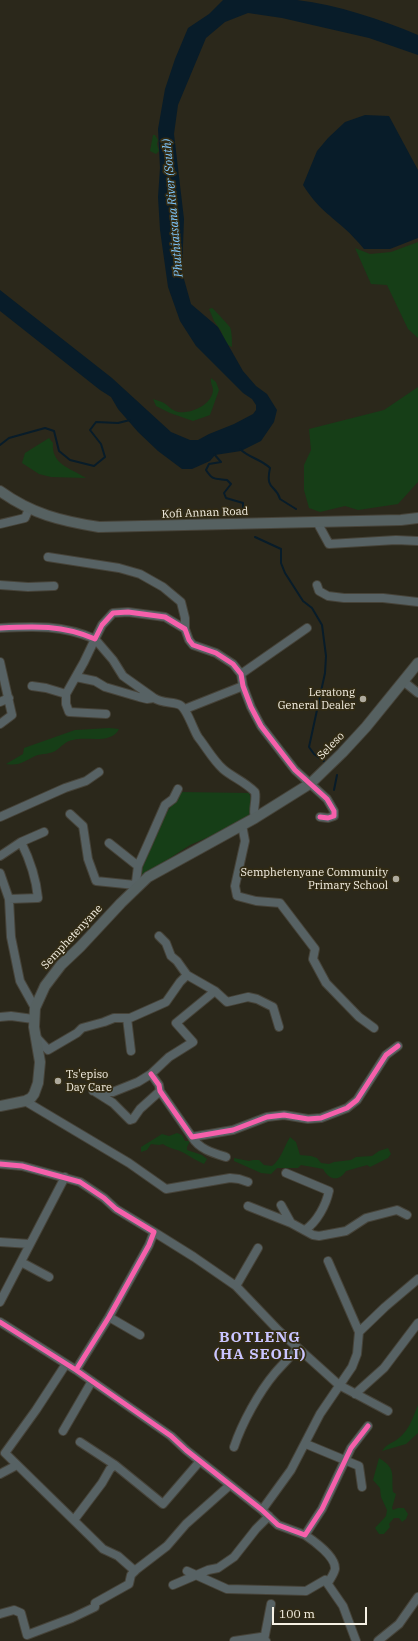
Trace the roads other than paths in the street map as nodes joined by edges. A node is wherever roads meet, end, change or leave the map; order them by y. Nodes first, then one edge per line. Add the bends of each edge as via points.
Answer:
1 (0, 491) edge
2 (29, 509) junction
3 (418, 518) edge
4 (317, 522) junction
5 (0, 524) edge
6 (418, 541) edge
7 (48, 557) dead end
8 (0, 585) edge
9 (317, 585) dead end
10 (54, 586) dead end
11 (418, 602) edge
12 (0, 628) edge
13 (307, 628) dead end
14 (185, 630) junction
15 (95, 639) junction
16 (0, 662) edge
17 (418, 663) edge
18 (241, 674) junction
19 (76, 677) junction
20 (403, 682) junction
21 (32, 686) dead end
22 (243, 686) junction
23 (418, 693) edge
24 (66, 694) junction
25 (9, 698) junction
26 (154, 698) junction
27 (0, 702) edge
28 (185, 709) junction
29 (106, 714) dead end
30 (0, 724) edge
31 (99, 772) dead end
32 (311, 783) junction
33 (178, 789) dead end
34 (70, 814) dead end
35 (0, 817) edge
36 (320, 817) dead end
37 (255, 818) junction
38 (242, 825) junction
39 (44, 832) dead end
40 (21, 842) junction
41 (109, 843) dead end
42 (0, 856) edge
43 (138, 866) junction
44 (0, 873) edge
45 (135, 887) junction
46 (8, 896) junction
47 (0, 898) edge
48 (159, 936) dead end
49 (187, 975) junction
50 (215, 991) junction
51 (35, 1008) junction
52 (0, 1017) edge
53 (128, 1018) junction
54 (33, 1019) junction
55 (280, 1027) dead end
56 (374, 1028) dead end
57 (36, 1037) junction
58 (398, 1046) dead end
59 (131, 1051) dead end
60 (152, 1074) junction
61 (160, 1091) junction
62 (25, 1101) junction
63 (0, 1106) edge
64 (192, 1137) junction
65 (226, 1157) dead end
66 (0, 1164) edge
67 (286, 1173) dead end
68 (65, 1177) junction
69 (248, 1182) dead end
70 (281, 1205) dead end
71 (248, 1206) dead end
72 (408, 1215) dead end
73 (291, 1223) junction
74 (304, 1230) junction
75 (154, 1232) junction
76 (0, 1242) edge
77 (30, 1244) junction
78 (258, 1248) dead end
79 (328, 1261) dead end
80 (21, 1262) junction
81 (49, 1277) dead end
82 (418, 1279) edge
83 (236, 1286) junction
84 (0, 1302) edge
85 (109, 1316) junction
86 (0, 1322) edge
87 (418, 1323) edge
88 (359, 1332) junction
89 (140, 1335) dead end
90 (298, 1348) junction
91 (66, 1364) junction
92 (76, 1370) junction
93 (92, 1381) junction
94 (339, 1385) junction
95 (355, 1394) junction
96 (388, 1411) dead end
97 (368, 1426) dead end
98 (63, 1431) dead end
99 (80, 1442) dead end
100 (306, 1444) junction
101 (234, 1447) dead end
102 (345, 1460) junction
103 (200, 1461) junction
104 (17, 1465) junction
105 (115, 1465) junction
106 (0, 1474) edge
107 (230, 1485) junction
108 (362, 1486) dead end
109 (262, 1510) junction
110 (269, 1516) junction
111 (74, 1520) junction
112 (304, 1535) junction
113 (135, 1571) junction
114 (187, 1571) dead end
115 (196, 1575) junction
116 (328, 1583) junction
117 (173, 1585) dead end
118 (418, 1596) edge
119 (271, 1604) dead end
120 (0, 1614) edge
121 (265, 1640) edge
122 (234, 1641) edge
123 (356, 1641) edge
124 (378, 1641) edge

1 - 2 main road, Kofi Annan Road
2 - 4 main road, Kofi Annan Road via 49,517 99,527
2 - 5 street via 25,518
3 - 4 main road, Kofi Annan Road
4 - 6 street via 329,544
7 - 14 street via 119,568 140,574 182,602
8 - 10 street
9 - 11 street via 319,591 328,596
12 - 15 street via 52,627 79,632
13 - 18 street
14 - 15 street via 164,617 128,612 114,613 102,625
14 - 18 street via 188,640 193,645 216,653 233,664
15 - 19 street
15 - 26 street via 123,676
16 - 25 street
17 - 20 main road, Seleso
18 - 22 street
19 - 24 street
19 - 26 street via 95,681 104,687 139,698
20 - 23 street
20 - 32 main road, Seleso via 342,753
21 - 24 street
22 - 28 street
22 - 32 street via 261,726 295,770
24 - 29 street via 69,712
25 - 27 street
25 - 30 street via 12,715
26 - 28 street via 161,702 180,705
28 - 37 street via 195,732 217,762 255,792
31 - 35 street via 86,781
32 - 36 street via 327,799 334,811 332,817
32 - 37 main road, Seleso
33 - 43 street via 173,799 165,805
34 - 45 street via 83,826 88,859 96,882
37 - 38 main road, Seleso
38 - 45 main road, Semphetenyane via 148,877
38 - 56 street via 246,841 235,886 237,896 280,903 315,949 312,959 326,983 359,1017
39 - 40 street
40 - 42 street
40 - 46 street via 30,859 38,898
41 - 43 street
43 - 45 street
44 - 46 street
45 - 51 main road, Semphetenyane via 51,976
46 - 47 street
46 - 51 street via 11,937 20,981
48 - 49 street
49 - 50 street
49 - 53 street via 166,1002
50 - 55 street via 227,1002 248,997 273,1007
50 - 60 street via 176,1023 193,1042 169,1057
51 - 54 main road, Semphetenyane
52 - 54 street
53 - 57 street via 114,1018 82,1028 48,1050
53 - 59 street
54 - 57 main road, Semphetenyane
57 - 62 main road, Semphetenyane via 40,1062 39,1077 34,1094
58 - 64 street via 386,1055 357,1100 347,1108 321,1118 284,1115 267,1117 233,1130
60 - 61 street
60 - 61 street via 113,1092 93,1091 113,1103 130,1120 134,1119 140,1109
61 - 64 street
62 - 63 main road
62 - 69 street via 129,1163 166,1189 230,1178
64 - 65 street via 196,1144
66 - 68 street via 22,1166
67 - 74 street via 330,1191 327,1203
68 - 75 street via 80,1182 116,1209
68 - 77 street
70 - 73 street
71 - 73 street
72 - 74 street via 397,1210 366,1218 346,1231 319,1236
73 - 74 street
75 - 83 street
75 - 85 street
76 - 77 street
77 - 80 street
78 - 83 street
79 - 88 street
80 - 81 street
80 - 84 street
82 - 88 street
83 - 90 street via 259,1312
85 - 89 street
85 - 92 street
86 - 91 street
87 - 95 street via 384,1368
88 - 94 street via 357,1354 352,1367
90 - 94 street
90 - 101 street via 267,1384
91 - 92 street
91 - 104 street via 5,1453
92 - 93 street
93 - 98 street
93 - 103 street via 171,1436
94 - 95 street
94 - 100 street via 320,1414
95 - 96 street
97 - 102 street via 356,1440
99 - 105 street
100 - 102 street
100 - 109 street
102 - 108 street via 359,1466
102 - 112 street via 322,1509
103 - 105 street via 163,1504
103 - 107 street
104 - 106 street
104 - 111 street
105 - 111 street
107 - 109 street
107 - 113 street via 186,1524 167,1546
109 - 110 street
110 - 112 street via 278,1525
110 - 115 street via 234,1557 218,1568
111 - 113 street via 103,1548 118,1556
112 - 116 street via 335,1563 335,1570
113 - 120 street via 129,1584 95,1603 95,1607 27,1635 21,1613 14,1610
114 - 115 street
115 - 116 street via 227,1589 306,1591 325,1580
115 - 117 street
116 - 123 street via 343,1606
118 - 124 street via 399,1624
119 - 121 street
121 - 122 street via 261,1637

